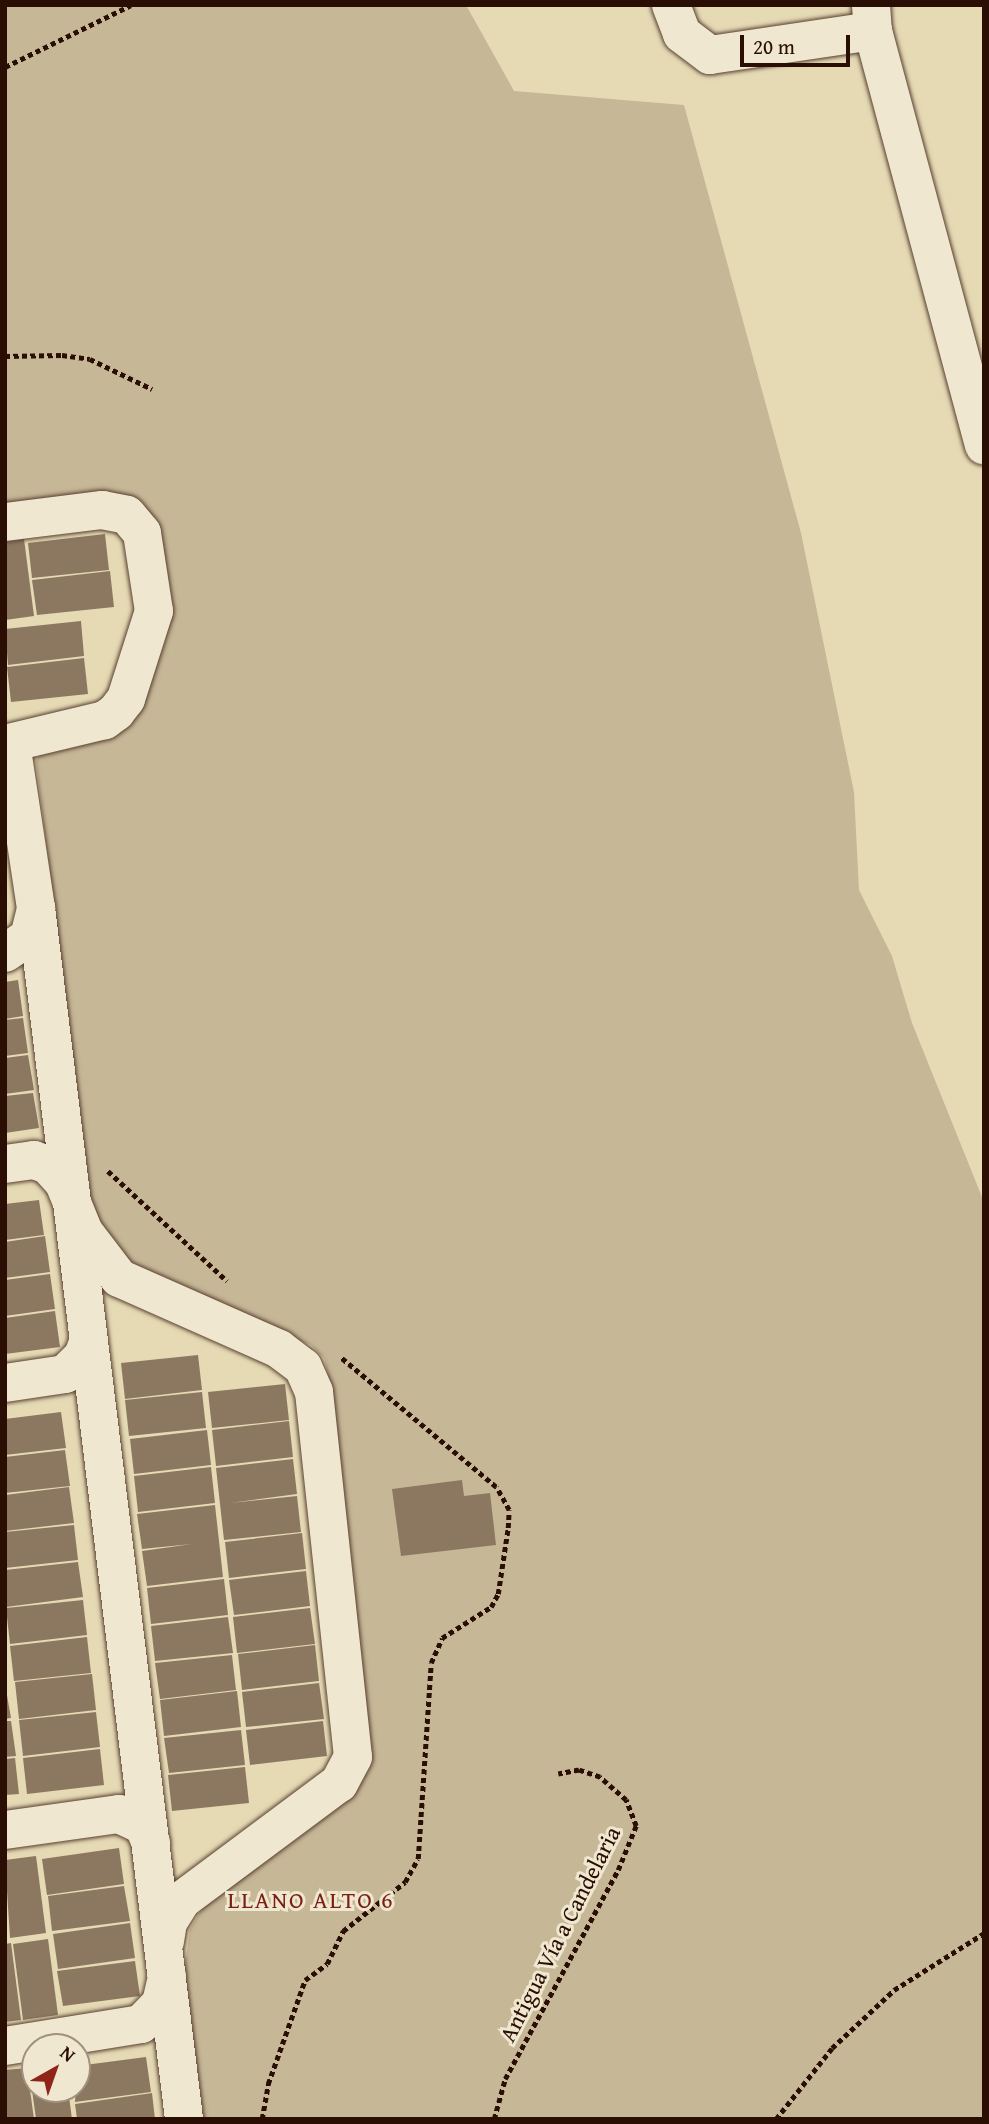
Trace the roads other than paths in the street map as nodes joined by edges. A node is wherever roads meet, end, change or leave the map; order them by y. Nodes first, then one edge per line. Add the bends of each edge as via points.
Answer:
1 (671, 5) edge
2 (872, 18) edge
3 (984, 445) edge
4 (5, 522) edge
5 (8, 743) edge
6 (36, 908) junction
7 (5, 953) edge
8 (5, 1164) edge
9 (72, 1213) junction
10 (88, 1342) junction
11 (5, 1383) edge
12 (5, 1830) edge
13 (151, 1843) junction
14 (166, 1962) junction
15 (5, 2046) edge
16 (184, 2119) edge

1 - 2 street via 682,34 710,55
2 - 3 street
4 - 5 street via 102,510 127,515 142,533 154,611 126,699 116,712 105,720
5 - 6 street
6 - 7 street via 29,937
6 - 9 street
8 - 9 street via 34,1160 48,1165 64,1184
9 - 10 street
9 - 14 street via 119,1278 279,1349 303,1367 314,1392 353,1756 339,1783 182,1900 168,1922
10 - 11 street via 83,1356 65,1374
10 - 13 street
12 - 13 street via 119,1814 142,1825
13 - 14 street
14 - 15 street via 161,2003 141,2024
14 - 16 street

